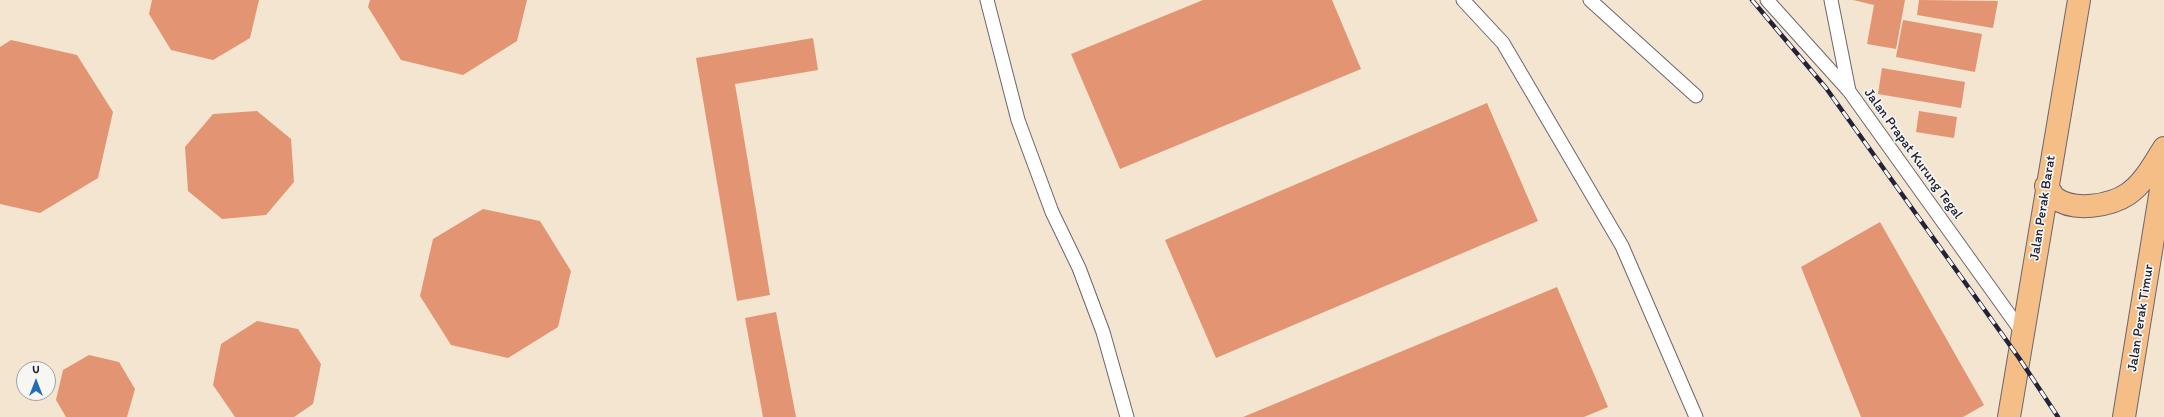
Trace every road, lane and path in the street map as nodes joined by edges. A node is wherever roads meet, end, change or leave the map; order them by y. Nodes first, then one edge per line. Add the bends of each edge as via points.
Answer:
1 (987, 0) edge
2 (1463, 0) edge
3 (1590, 0) edge
4 (1767, 0) edge
5 (1831, 0) edge
6 (2078, 0) edge
7 (1849, 91) junction
8 (1696, 96) dead end
9 (2164, 148) edge
10 (2163, 183) edge
11 (2046, 186) junction
12 (2024, 335) junction
13 (1127, 417) edge
14 (1696, 417) edge
15 (2009, 417) edge
16 (2124, 417) edge

1 - 13 lane via 1018,120 1052,212 1079,268 1103,332
2 - 14 lane via 1503,43 1622,246
3 - 8 lane
4 - 7 lane, Jalan Prapat Kurung Tegal
5 - 7 lane
6 - 11 highway, Jalan Perak Barat
7 - 12 lane, Jalan Prapat Kurung Tegal
9 - 11 highway via 2146,176 2128,194 2096,206 2076,206 2055,198
10 - 16 highway, Jalan Perak Timur
11 - 12 highway, Jalan Perak Barat
12 - 15 highway, Jalan Perak Barat

